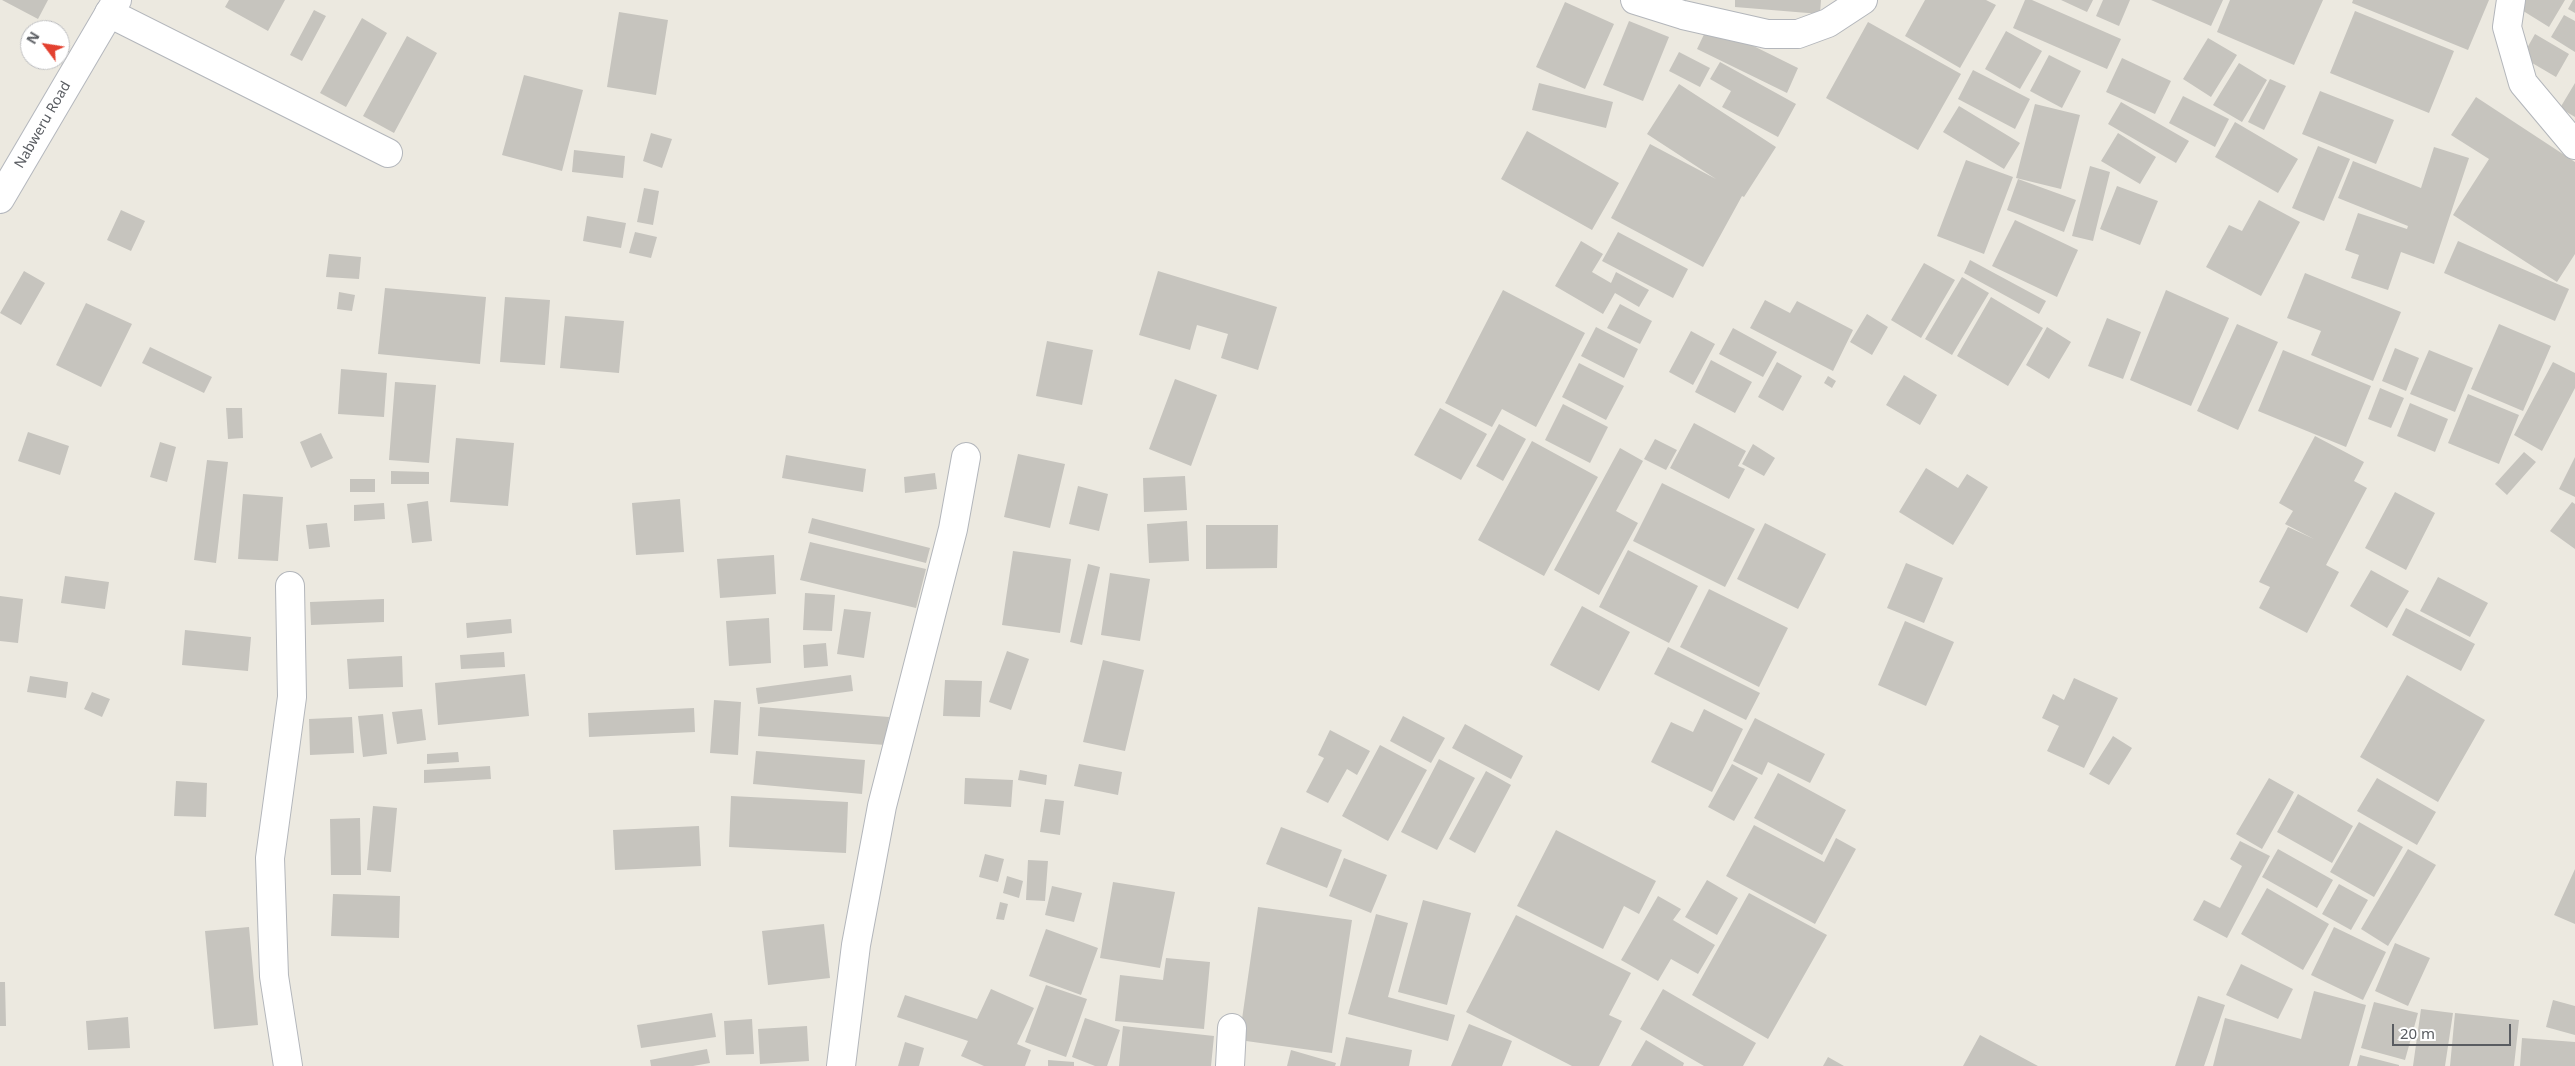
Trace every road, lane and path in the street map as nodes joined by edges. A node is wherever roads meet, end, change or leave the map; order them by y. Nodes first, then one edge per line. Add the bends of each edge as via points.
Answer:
1 (1635, 0) edge
2 (1863, 0) edge
3 (2511, 0) edge
4 (112, 7) edge
5 (2575, 144) edge
6 (388, 153) dead end
7 (0, 199) edge
8 (966, 457) dead end
9 (290, 586) dead end
10 (1232, 1028) dead end
11 (288, 1066) edge
12 (841, 1066) edge
13 (1230, 1066) edge

1 - 2 street via 1767,34 1798,34 1828,23
3 - 5 street via 2507,27 2523,83
4 - 6 street
4 - 7 street, Nabweru Road
8 - 12 street via 953,529 882,806 856,945
9 - 11 street via 292,697 270,858 274,976
10 - 13 street

